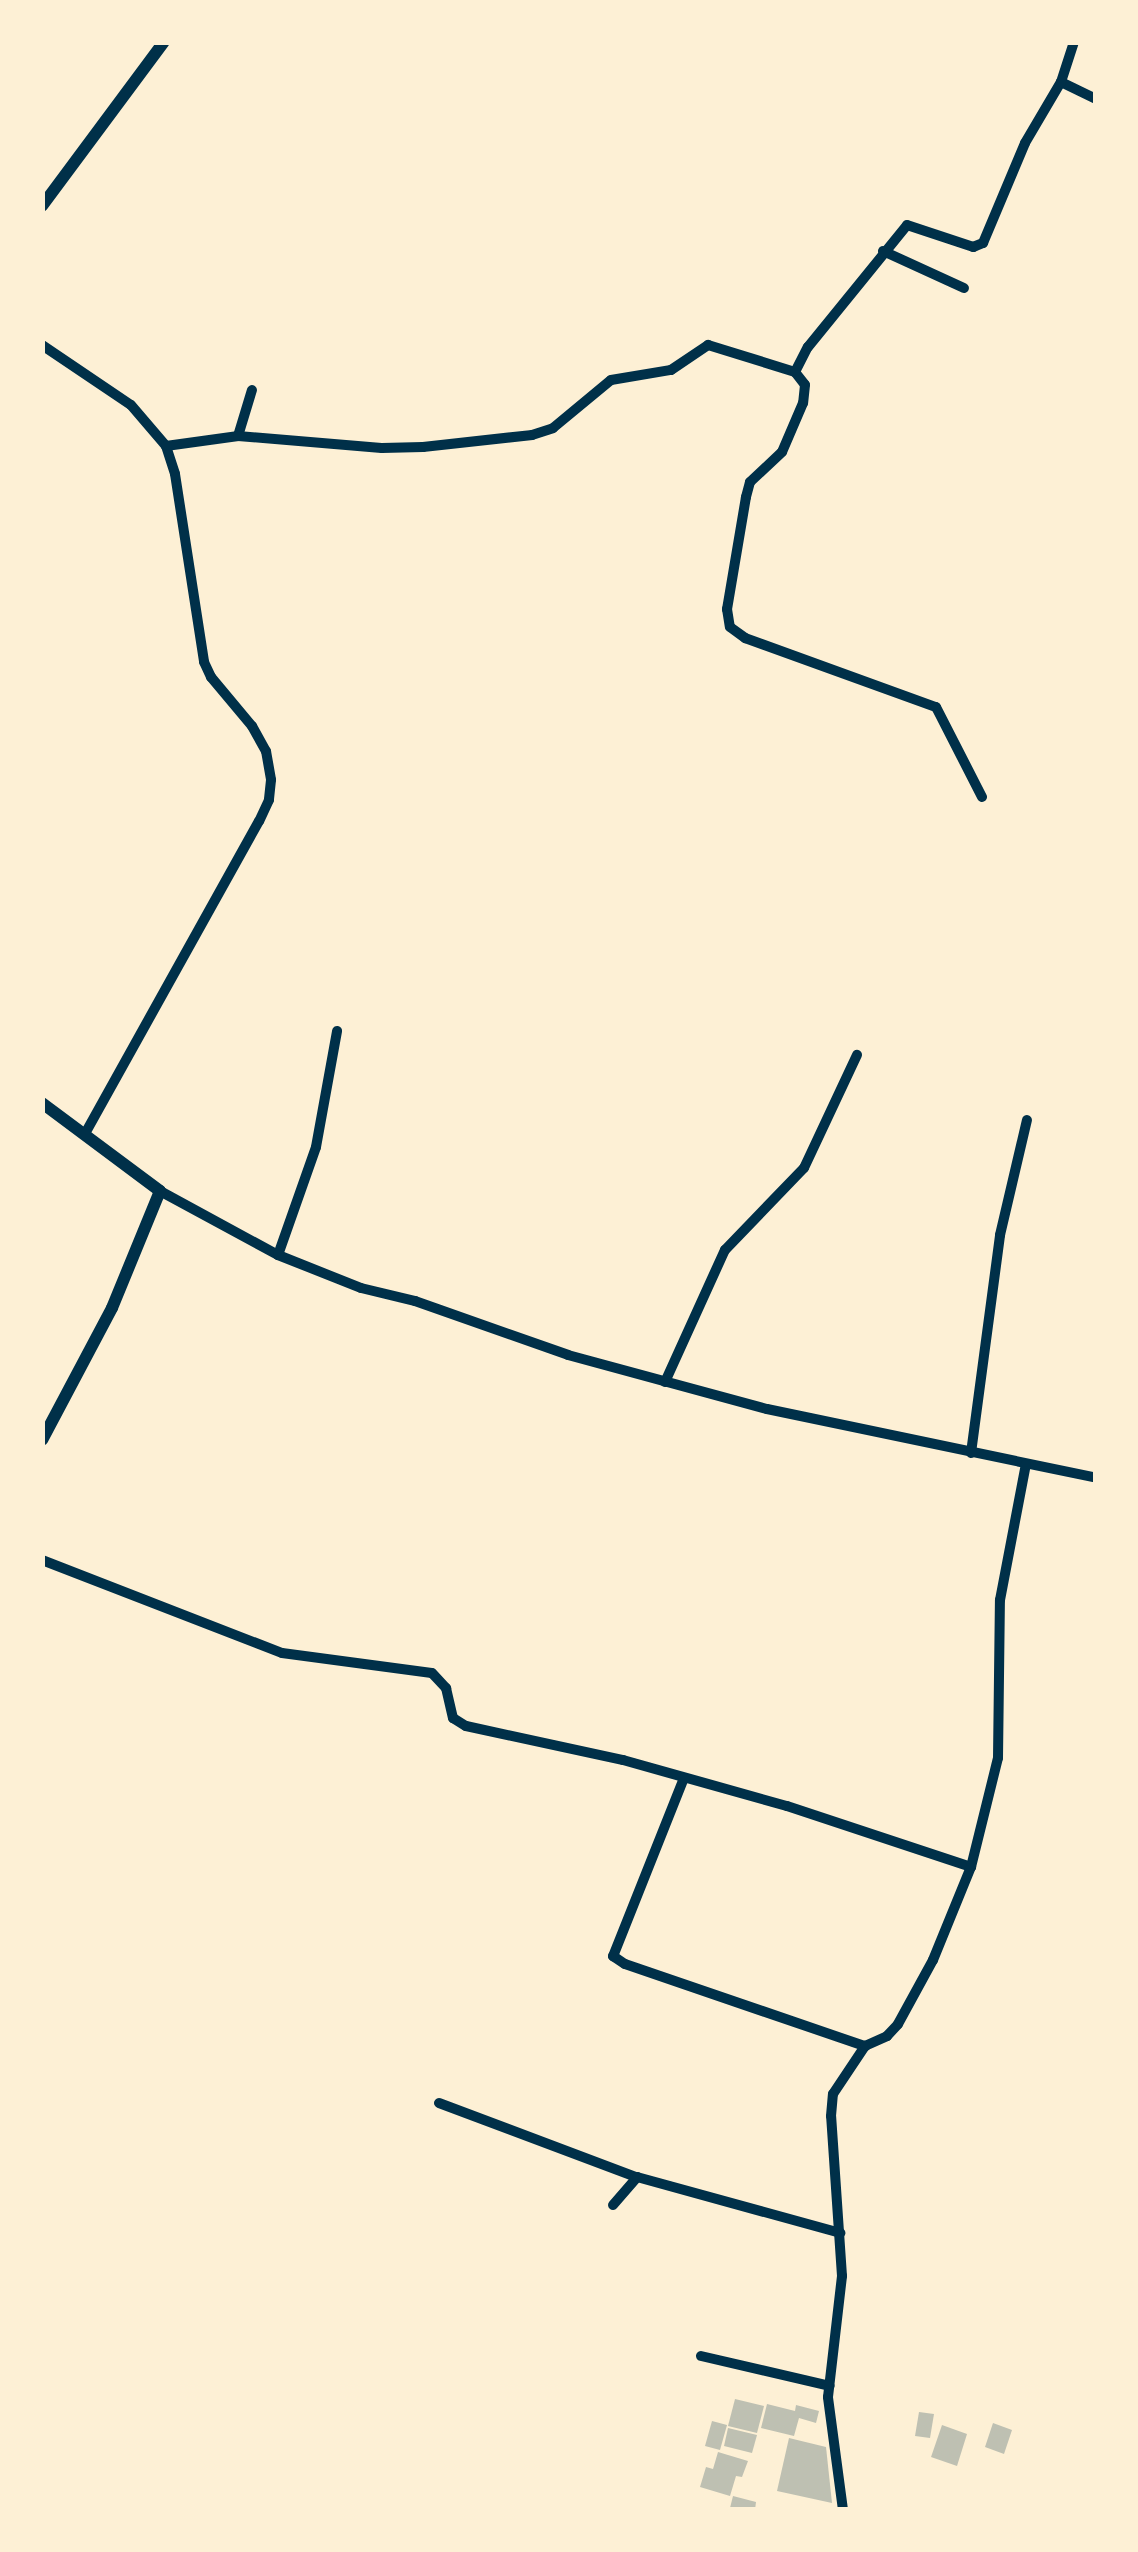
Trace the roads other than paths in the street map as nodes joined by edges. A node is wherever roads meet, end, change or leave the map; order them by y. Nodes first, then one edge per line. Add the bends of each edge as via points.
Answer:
1 (164, 42) edge
2 (1074, 42) edge
3 (1060, 82) junction
4 (1096, 99) edge
5 (42, 206) edge
6 (883, 251) junction
7 (964, 288) dead end
8 (42, 344) edge
9 (795, 372) junction
10 (252, 390) dead end
11 (238, 436) junction
12 (166, 446) junction
13 (982, 797) dead end
14 (336, 1032) dead end
15 (857, 1055) dead end
16 (42, 1103) edge
17 (1027, 1120) dead end
18 (86, 1132) junction
19 (160, 1191) junction
20 (278, 1255) junction
21 (665, 1382) junction
22 (42, 1440) edge
23 (971, 1453) junction
24 (1026, 1464) junction
25 (1096, 1478) edge
26 (42, 1560) edge
27 (684, 1778) junction
28 (972, 1867) junction
29 (865, 2046) junction
30 (439, 2103) dead end
31 (637, 2177) junction
32 (612, 2205) dead end
33 (840, 2233) junction
34 (701, 2356) dead end
35 (830, 2386) junction
36 (843, 2510) edge

1 - 5 street
2 - 3 street
3 - 4 street
3 - 6 street via 1025,143 984,244 972,248 911,224
6 - 7 street
6 - 9 street
8 - 12 street via 131,405
9 - 11 street via 708,344 672,370 611,380 554,428 532,435 382,448
9 - 13 street via 804,385 802,403 782,452 750,482 746,497 727,608 730,627 936,707
10 - 11 street
11 - 12 street
12 - 18 street via 204,662 266,751 269,800
14 - 20 street via 316,1147
15 - 21 street via 804,1168 725,1250
16 - 18 street
17 - 23 street via 1000,1235
18 - 19 street
19 - 20 street
19 - 22 street via 112,1308
20 - 21 street via 523,1341
21 - 23 street
23 - 24 street
24 - 25 street
24 - 28 street via 1000,1600 998,1758
26 - 27 street via 282,1653 432,1674 446,1688 458,1723
27 - 28 street via 857,1826
27 - 29 street via 613,1956
28 - 29 street via 898,2024
29 - 33 street via 833,2094
30 - 31 street
31 - 32 street
31 - 33 street
33 - 35 street via 841,2295
34 - 35 street
35 - 36 street

